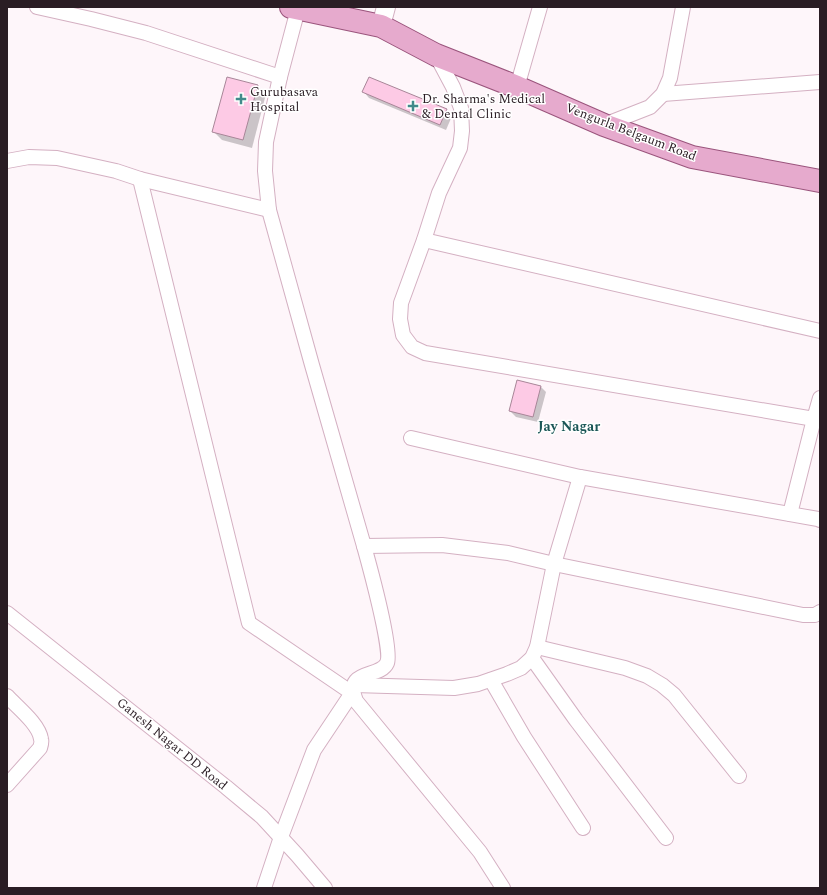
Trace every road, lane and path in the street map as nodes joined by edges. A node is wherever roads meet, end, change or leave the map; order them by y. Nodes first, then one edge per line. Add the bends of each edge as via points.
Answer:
1 (37, 7) edge
2 (540, 7) edge
3 (683, 7) edge
4 (295, 8) edge
5 (384, 16) edge
6 (436, 55) junction
7 (280, 77) junction
8 (820, 82) edge
9 (517, 87) junction
10 (663, 94) junction
11 (604, 125) junction
12 (7, 160) edge
13 (140, 179) junction
14 (820, 181) edge
15 (270, 210) junction
16 (424, 240) junction
17 (820, 331) edge
18 (820, 398) edge
19 (817, 419) edge
20 (411, 438) dead end
21 (580, 477) junction
22 (790, 514) junction
23 (820, 520) edge
24 (364, 546) junction
25 (554, 564) junction
26 (820, 612) edge
27 (7, 613) edge
28 (534, 653) junction
29 (491, 680) junction
30 (353, 689) junction
31 (7, 696) edge
32 (739, 776) dead end
33 (7, 785) edge
34 (583, 828) dead end
35 (281, 837) junction
36 (666, 838) dead end
37 (264, 888) edge
38 (325, 888) edge
39 (503, 888) edge

1 - 7 street via 146,33
2 - 9 street
3 - 10 street via 670,78
4 - 5 main road, Vengurla Belgaum Road
4 - 7 street
5 - 6 main road, Vengurla Belgaum Road
6 - 9 main road, Vengurla Belgaum Road
6 - 16 street via 461,108 462,131 460,148 439,192
7 - 15 street via 266,142 265,171
8 - 10 street
9 - 11 main road, Vengurla Belgaum Road
10 - 11 street via 650,107
11 - 14 main road, Vengurla Belgaum Road via 692,157
12 - 13 street via 29,157 57,158
13 - 15 street
13 - 30 street via 249,623
15 - 24 street
16 - 17 street
16 - 19 street via 401,303 400,319 403,335 412,347 425,353
18 - 19 street
19 - 22 street
20 - 21 street
21 - 22 street
21 - 25 street
22 - 23 street
24 - 25 street via 442,546 508,553
24 - 30 street via 386,637 388,657 387,664 382,669 359,677
25 - 26 street via 803,615
25 - 28 street
27 - 35 street, Ganesh Nagar DD Road via 226,787 262,817
28 - 29 street via 521,668
28 - 32 street via 625,668 662,685 674,695
28 - 36 street via 576,720
29 - 30 street via 454,688
29 - 34 street via 524,737
30 - 35 street via 314,750
30 - 39 street via 356,701 480,852
31 - 33 street via 34,724 42,740 40,748
35 - 37 street
35 - 38 street, Ganesh Nagar DD Road

